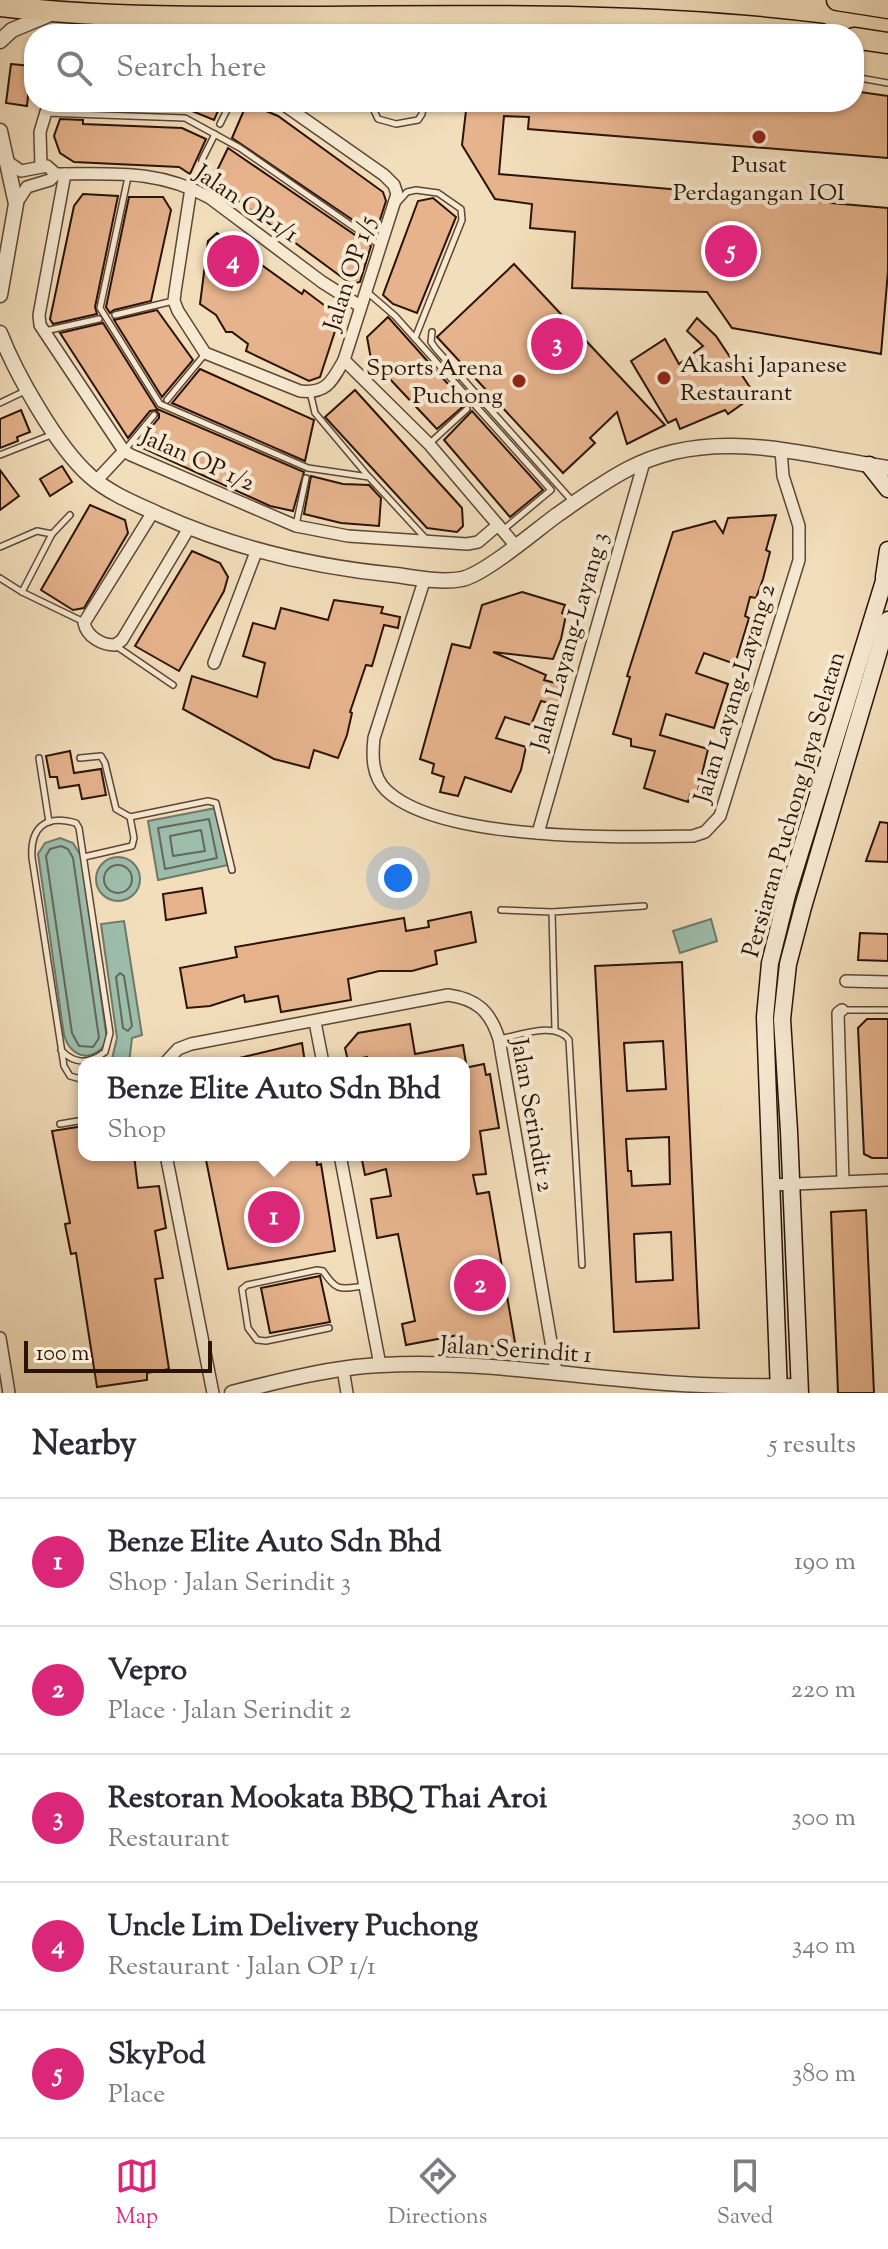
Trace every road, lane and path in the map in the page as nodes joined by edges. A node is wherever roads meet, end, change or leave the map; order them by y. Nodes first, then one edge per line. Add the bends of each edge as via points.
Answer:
1 (837, 0) edge
2 (0, 6) edge
3 (888, 8) edge
4 (54, 13) junction
5 (0, 16) edge
6 (27, 24) edge
7 (409, 24) edge
8 (24, 25) edge
9 (864, 39) edge
10 (0, 41) edge
11 (888, 43) edge
12 (864, 79) edge
13 (888, 83) edge
14 (46, 112) edge
15 (110, 112) edge
16 (226, 112) edge
17 (294, 112) edge
18 (375, 112) edge
19 (422, 112) edge
20 (220, 124) dead end
21 (0, 131) edge
22 (215, 134) junction
23 (202, 160) dead end
24 (4, 162) edge
25 (41, 167) junction
26 (60, 174) junction
27 (128, 174) junction
28 (191, 188) junction
29 (395, 206) junction
30 (15, 211) junction
31 (381, 246) junction
32 (365, 291) junction
33 (0, 295) edge
34 (174, 301) junction
35 (360, 306) junction
36 (115, 315) dead end
37 (99, 319) dead end
38 (43, 331) junction
39 (432, 332) dead end
40 (0, 333) edge
41 (415, 338) junction
42 (205, 353) junction
43 (344, 360) junction
44 (28, 390) junction
45 (310, 392) junction
46 (167, 400) dead end
47 (0, 403) edge
48 (467, 409) dead end
49 (154, 415) dead end
50 (56, 433) junction
51 (429, 444) junction
52 (781, 450) junction
53 (124, 451) junction
54 (0, 455) edge
55 (644, 462) junction
56 (869, 465) junction
57 (888, 468) edge
58 (369, 477) junction
59 (306, 478) dead end
60 (96, 481) junction
61 (888, 489) edge
62 (575, 503) junction
63 (153, 512) junction
64 (70, 515) dead end
65 (296, 526) junction
66 (189, 528) junction
67 (500, 528) junction
68 (52, 534) junction
69 (429, 542) junction
70 (515, 545) junction
71 (0, 547) edge
72 (888, 550) edge
73 (256, 552) junction
74 (888, 568) edge
75 (0, 578) edge
76 (425, 578) junction
77 (883, 586) junction
78 (22, 592) junction
79 (888, 620) edge
80 (84, 623) junction
81 (885, 641) edge
82 (115, 645) junction
83 (214, 663) dead end
84 (173, 685) dead end
85 (39, 758) dead end
86 (80, 758) dead end
87 (130, 817) junction
88 (49, 822) junction
89 (538, 833) junction
90 (84, 857) junction
91 (232, 870) dead end
92 (644, 906) dead end
93 (501, 910) dead end
94 (552, 912) junction
95 (846, 981) dead end
96 (888, 982) edge
97 (842, 1010) joint
98 (888, 1010) edge
99 (315, 1022) junction
100 (555, 1029) junction
101 (499, 1039) junction
102 (61, 1050) junction
103 (96, 1057) edge
104 (171, 1057) edge
105 (322, 1057) edge
106 (78, 1061) edge
107 (78, 1078) edge
108 (78, 1121) edge
109 (60, 1124) dead end
110 (167, 1161) edge
111 (341, 1161) edge
112 (888, 1180) edge
113 (843, 1182) junction
114 (791, 1184) junction
115 (772, 1185) junction
116 (582, 1265) dead end
117 (365, 1286) junction
118 (329, 1328) dead end
119 (0, 1338) edge
120 (380, 1365) junction
121 (343, 1369) junction
122 (556, 1371) junction
123 (643, 1387) edge
124 (779, 1390) edge
125 (799, 1390) edge
126 (6, 1392) edge
127 (213, 1393) edge
128 (232, 1393) edge
129 (347, 1393) edge

1 - 3 highway
2 - 4 highway
4 - 5 highway
4 - 6 street
4 - 7 highway
8 - 10 street
9 - 11 highway
12 - 13 lane
14 - 25 street
15 - 22 lane via 185,118
16 - 20 lane
17 - 29 street, Jalan OP 1/5 via 384,175 394,185
18 - 19 lane via 378,119 396,124 418,120
21 - 24 street
22 - 23 lane
22 - 31 lane
24 - 25 street, Jalan OP 1/1 via 21,171
24 - 30 street
25 - 26 street, Jalan OP 1/1
26 - 27 street, Jalan OP 1/1
26 - 30 street via 27,187
26 - 38 street via 39,315
27 - 28 street, Jalan OP 1/1 via 169,179
27 - 58 lane via 100,308 160,404 308,468
28 - 34 street
28 - 35 street, Jalan OP 1/1
29 - 31 street, Jalan OP 1/5
29 - 41 lane via 407,192 430,190 461,209 462,220
30 - 33 street
31 - 32 street, Jalan OP 1/5
32 - 35 street, Jalan OP 1/5
32 - 41 lane
34 - 36 lane
34 - 42 street
35 - 43 street, Jalan OP 1/5
37 - 38 lane
38 - 53 street, Jalan OP 1/2
39 - 62 lane via 436,349
40 - 44 street
41 - 67 lane via 551,490
42 - 45 street
42 - 46 lane
43 - 45 street via 333,382
43 - 51 street, Jalan OP 1/5
44 - 47 lane
44 - 50 street
45 - 58 lane via 315,413
48 - 51 lane
49 - 53 lane
50 - 54 lane
50 - 60 street
51 - 67 street, Jalan OP 1/5
52 - 55 street via 706,444
52 - 56 street
52 - 89 street, Jalan Layang-Layang 2 via 783,476 799,526 799,560 720,816 693,836
53 - 60 street
53 - 65 street, Jalan OP 1/2
55 - 62 street
55 - 89 street, Jalan Layang-Layang 3
56 - 57 street
56 - 61 main road
58 - 69 lane
59 - 65 lane
60 - 63 street
62 - 70 street
63 - 66 street
63 - 80 street
64 - 68 lane
65 - 69 street, Jalan OP 1/2
66 - 73 street
66 - 82 street
67 - 69 street, Jalan OP 1/2 via 478,542
67 - 70 street, Jalan OP 1/5
68 - 71 lane via 37,531
68 - 78 lane
70 - 76 street via 480,573
72 - 77 main road
73 - 76 street via 320,566
73 - 83 street
74 - 77 main road, Persiaran Puchong Jaya Selatan
75 - 78 lane
76 - 89 street, Jalan Layang-Layang 2 via 374,738 373,766 385,789 439,818
77 - 115 main road, Persiaran Puchong Jaya Selatan via 770,963 765,1017
78 - 80 lane
79 - 81 main road, Persiaran Puchong Jaya Selatan
80 - 82 street via 90,635
81 - 114 main road, Persiaran Puchong Jaya Selatan via 788,964 782,1019
82 - 84 lane
85 - 88 lane
86 - 87 lane via 101,756 116,809
87 - 90 lane via 132,846
87 - 91 lane via 212,801 218,807
88 - 90 lane via 76,823
88 - 102 lane via 31,842
90 - 103 lane via 109,1043
92 - 94 lane
93 - 94 lane
94 - 100 lane
95 - 96 street
97 - 98 lane
97 - 113 street via 838,1013
99 - 101 street, Jalan Serindit 2 via 448,995 467,998 486,1012
99 - 104 street, Jalan Serindit 2 via 191,1044
99 - 105 street
100 - 101 lane
100 - 116 lane via 569,1040
101 - 122 street, Jalan Serindit 2
102 - 106 lane
102 - 107 lane via 70,1076
108 - 109 lane
110 - 127 street
111 - 117 street
112 - 113 street
113 - 114 street
114 - 115 street
114 - 125 main road, Persiaran Puchong Jaya Selatan
115 - 124 main road, Persiaran Puchong Jaya Selatan
117 - 118 lane via 340,1289 317,1270 242,1289 248,1328 257,1340
117 - 120 street
119 - 126 street
120 - 121 street, Jalan Serindit 1
120 - 122 street, Jalan Serindit 1
121 - 128 street, Jalan Serindit 1
121 - 129 street
122 - 123 street, Jalan Serindit 1
123 - 124 street, Jalan Serindit 1
124 - 125 street, Jalan Serindit 1

